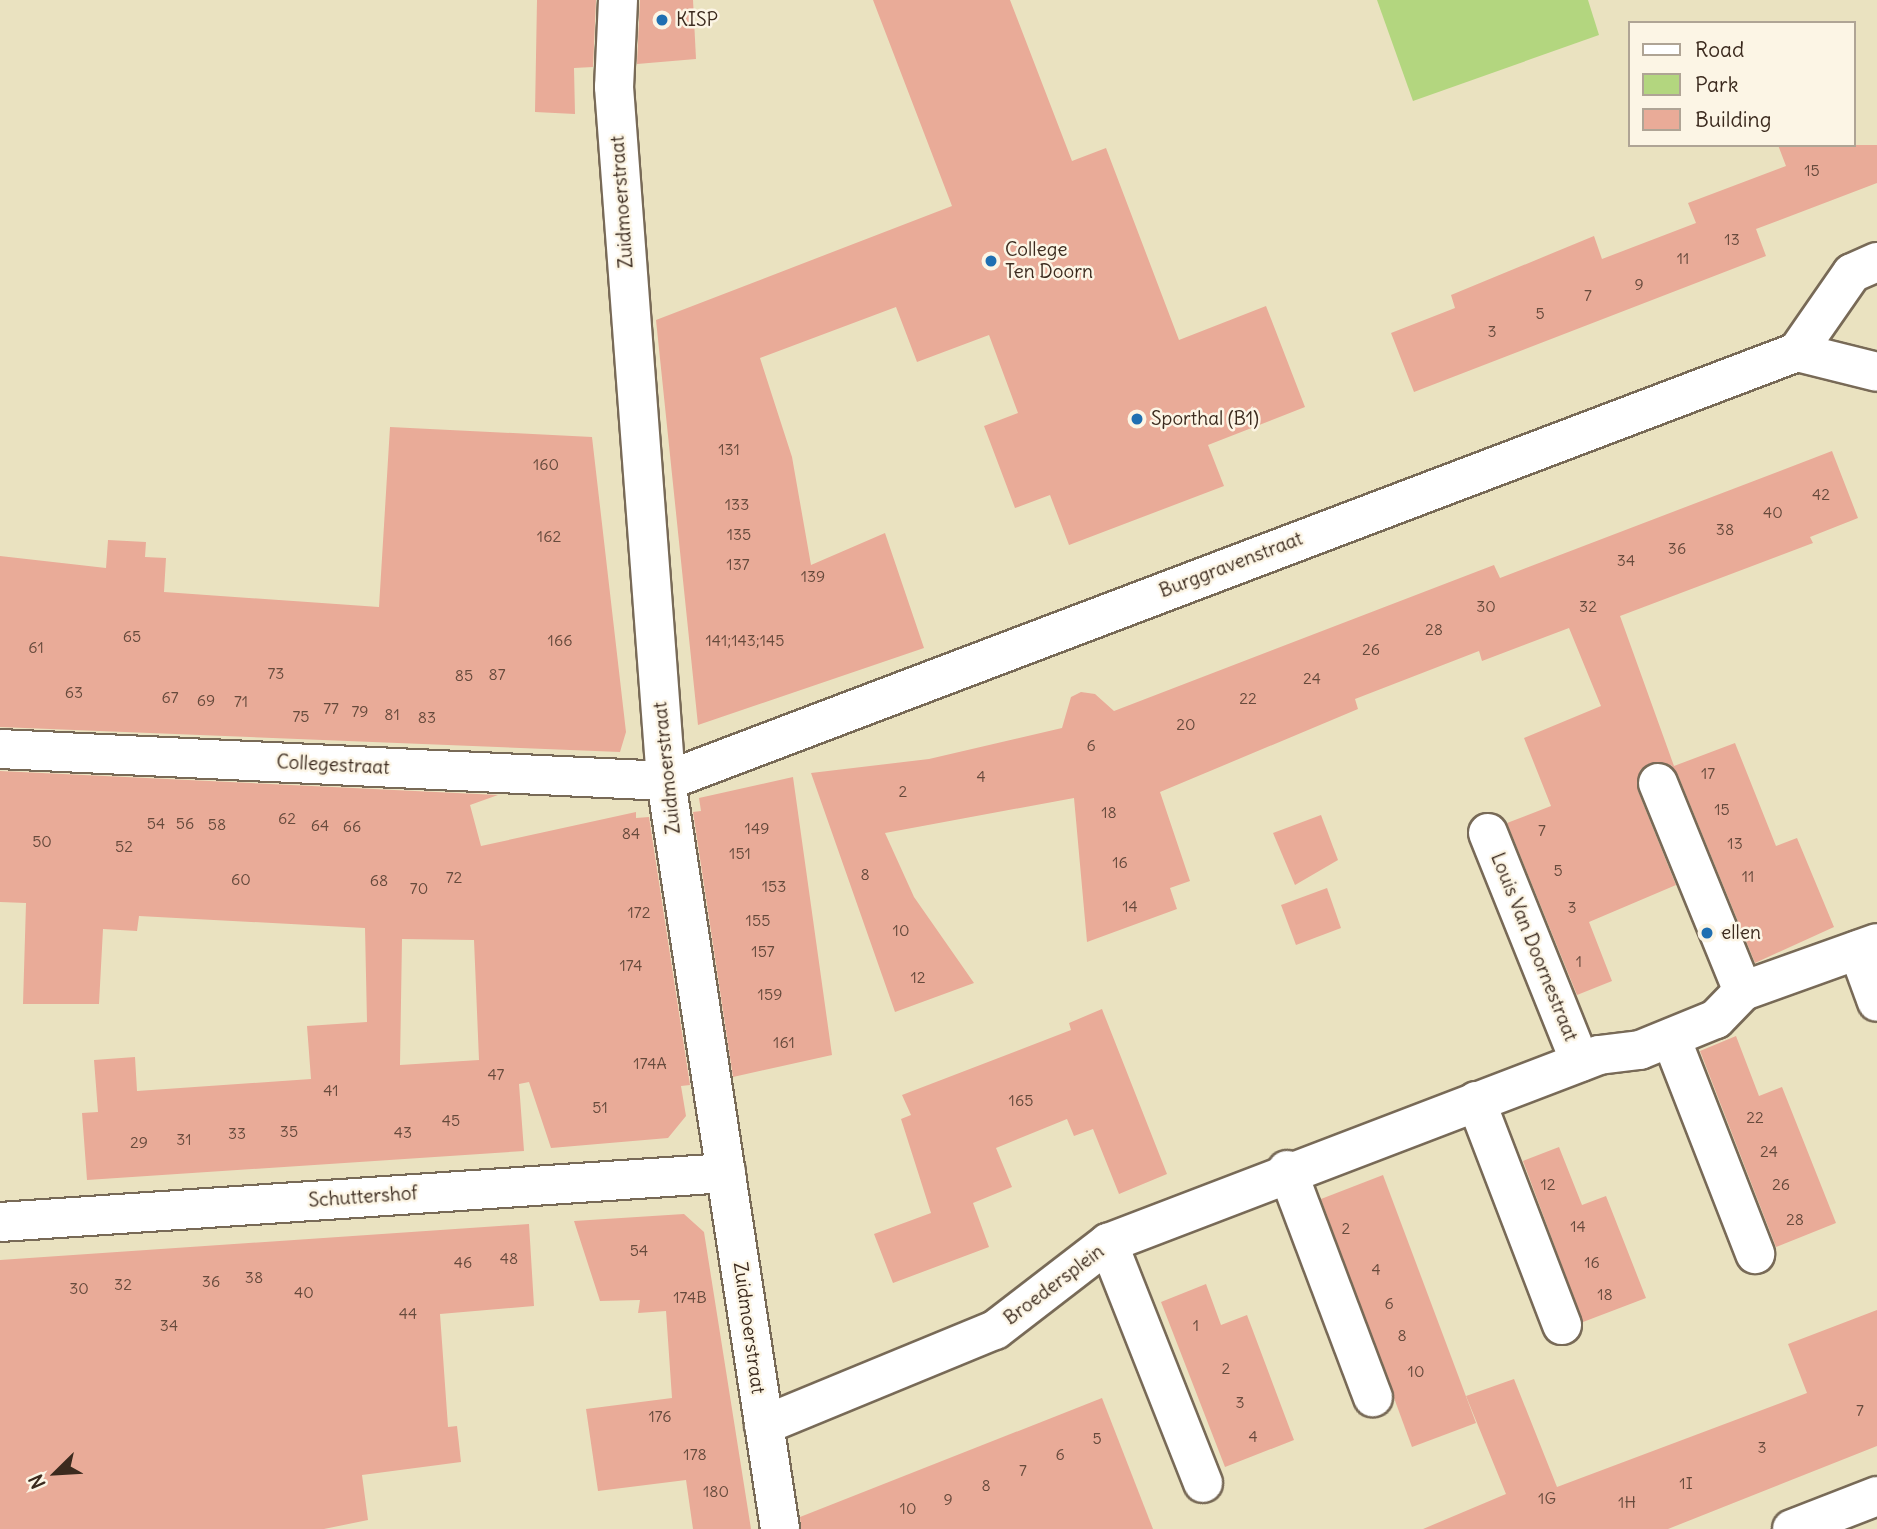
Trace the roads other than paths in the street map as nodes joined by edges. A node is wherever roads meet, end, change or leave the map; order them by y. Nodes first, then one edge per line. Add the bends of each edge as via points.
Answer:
1 (618, 0) edge
2 (1877, 262) edge
3 (1797, 352) junction
4 (1877, 372) edge
5 (0, 750) edge
6 (666, 781) junction
7 (1658, 783) dead end
8 (1488, 833) dead end
9 (1868, 946) edge
10 (1743, 991) junction
11 (1877, 1002) edge
12 (1671, 1038) junction
13 (1580, 1062) junction
14 (1476, 1101) junction
15 (1287, 1170) junction
16 (726, 1173) junction
17 (0, 1222) edge
18 (1108, 1243) junction
19 (1755, 1254) dead end
20 (1563, 1325) dead end
21 (1373, 1397) dead end
22 (764, 1425) junction
23 (1203, 1483) dead end
24 (1877, 1496) edge
25 (780, 1529) edge
26 (1793, 1529) edge

1 - 6 street, Zuidmoerstraat via 614,87
2 - 3 street via 1852,273
3 - 4 street
3 - 6 street, Burggravenstraat
5 - 6 street, Collegestraat
6 - 16 street, Zuidmoerstraat
7 - 10 street
8 - 13 street, Louis Van Doornestraat
9 - 10 street, Louis Van Doornestraat
9 - 11 street, Louis Van Doornestraat
10 - 12 street, Louis Van Doornestraat via 1716,1019
12 - 13 street, Louis Van Doornestraat
12 - 19 street
13 - 14 street, Louis Van Doornestraat
14 - 15 street, Louis Van Doornestraat
14 - 20 street
15 - 18 street, Louis Van Doornestraat
15 - 21 street
16 - 17 street, Schuttershof
16 - 22 street, Zuidmoerstraat
18 - 22 street, Broedersplein via 995,1330
18 - 23 street, Broedersplein
22 - 25 street, Zuidmoerstraat
24 - 26 street

